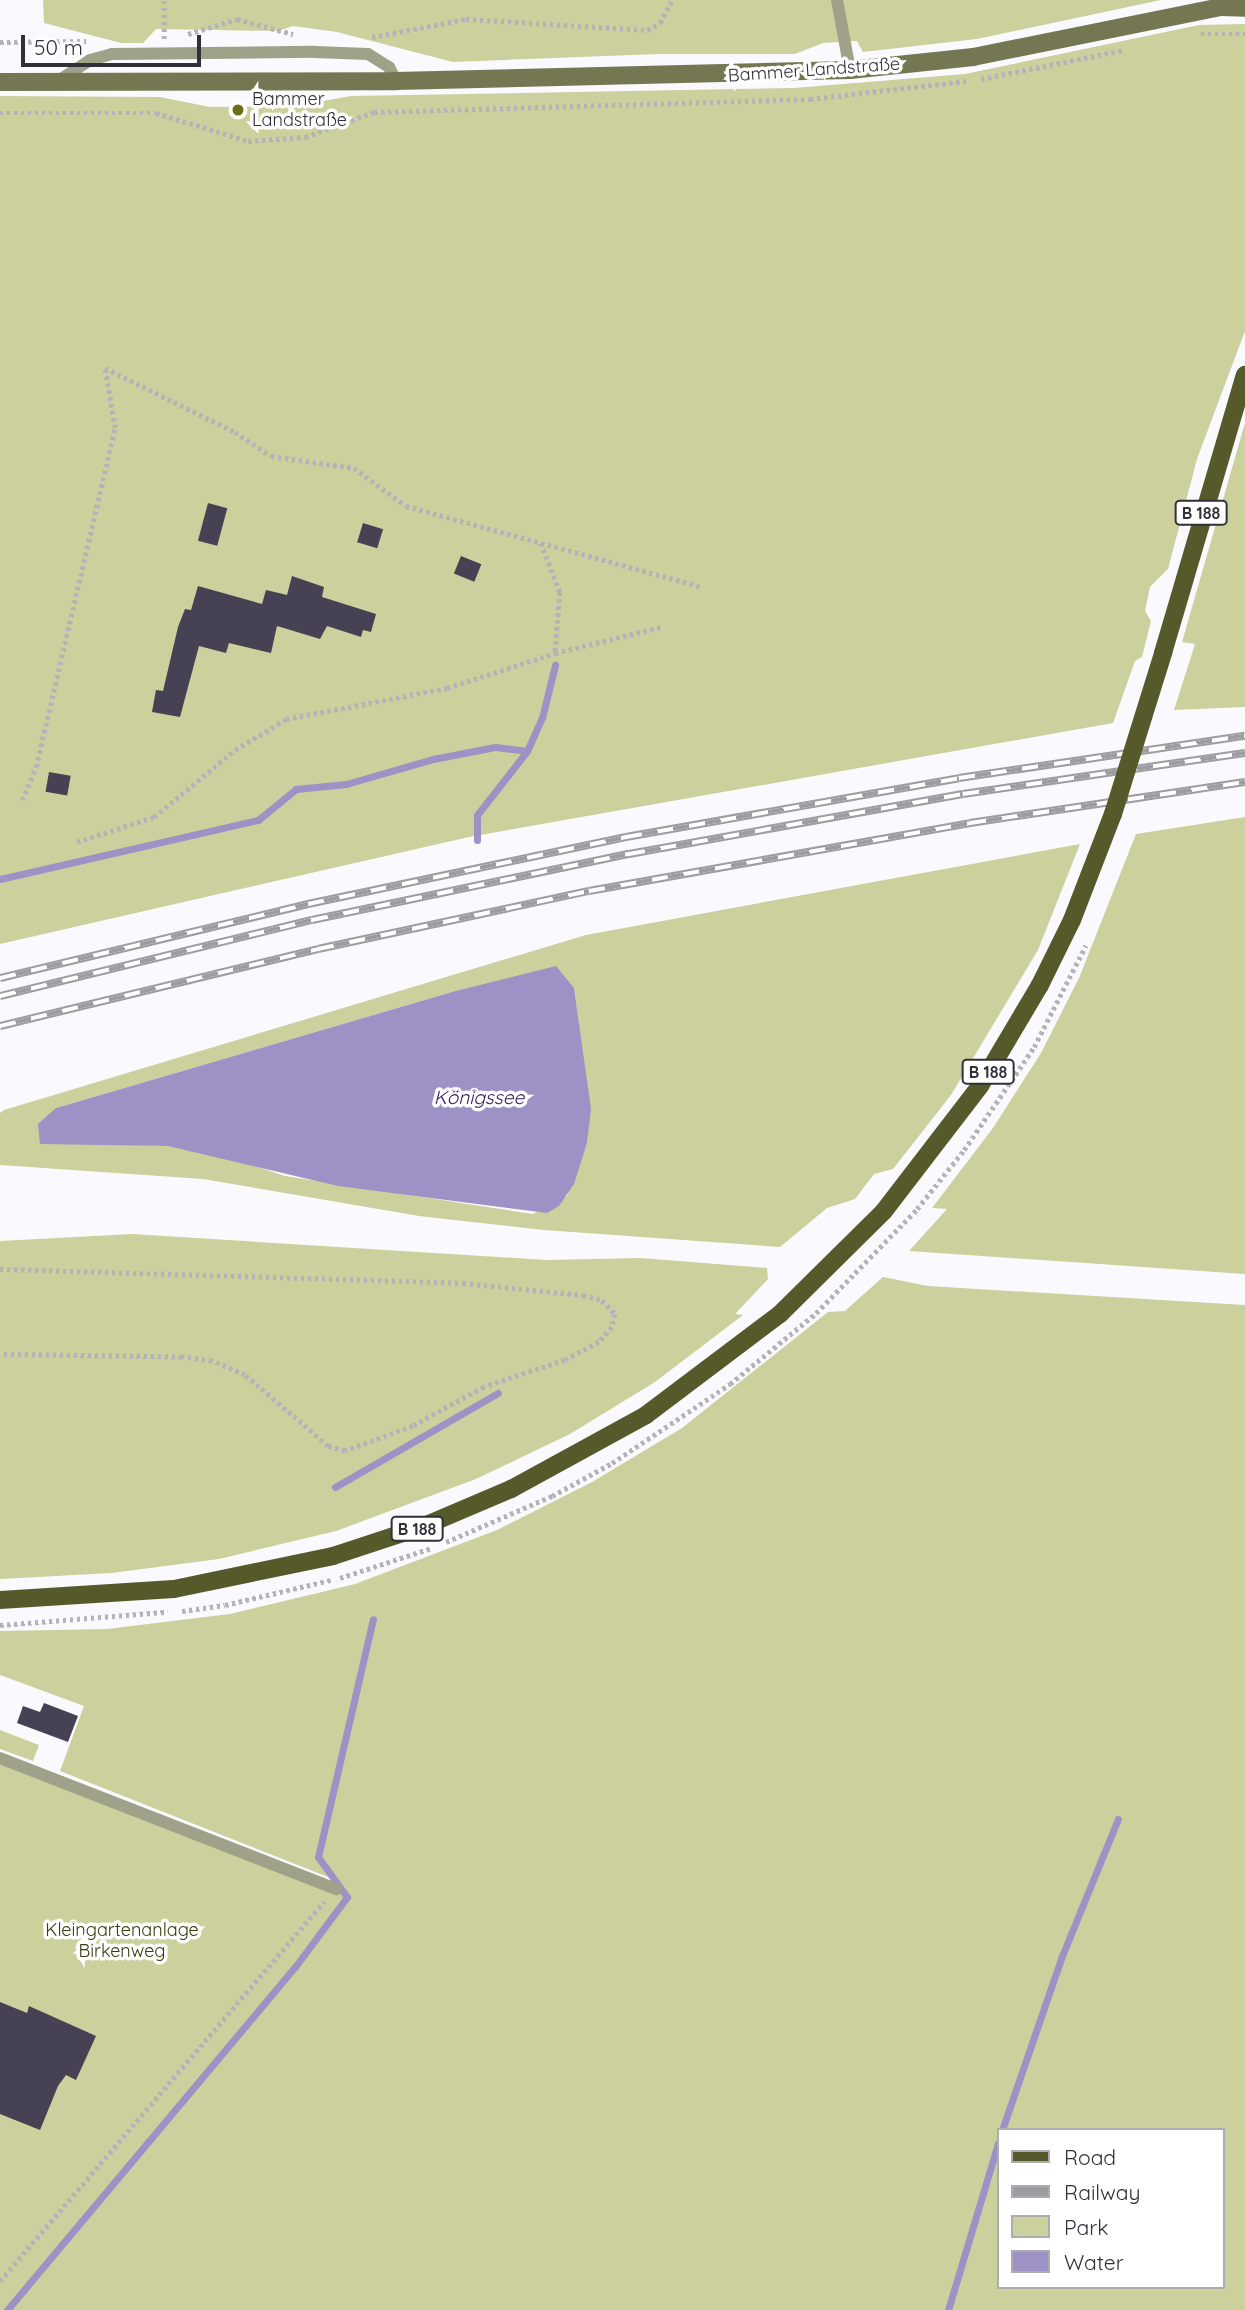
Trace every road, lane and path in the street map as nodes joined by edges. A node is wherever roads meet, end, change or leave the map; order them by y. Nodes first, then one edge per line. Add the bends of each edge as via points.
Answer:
1 (164, 0) edge
2 (672, 0) edge
3 (837, 0) edge
4 (1245, 8) edge
5 (301, 37) dead end
6 (367, 38) dead end
7 (850, 70) junction
8 (396, 81) junction
9 (0, 82) edge
10 (57, 82) junction
11 (1245, 375) edge
12 (541, 543) junction
13 (703, 587) dead end
14 (661, 627) dead end
15 (555, 653) junction
16 (22, 800) dead end
17 (77, 842) dead end
18 (917, 1209) dead end
19 (0, 1269) edge
20 (816, 1313) dead end
21 (0, 1354) edge
22 (0, 1600) edge
23 (0, 1758) edge
24 (336, 1888) joint
25 (0, 2281) edge

1 - 5 path via 164,41 237,19
2 - 6 path via 660,23 647,30 466,19
3 - 7 lane
4 - 7 main road, Bammer Landstraße via 1222,6 973,57
7 - 8 main road, Bammer Landstraße
8 - 10 main road, Bammer Landstraße
8 - 10 lane via 388,67 368,54 315,52 112,54 90,60
9 - 10 main road, Bammer Landstraße
11 - 22 main road, B 188, bridge via 1114,814 1072,920 1040,985 980,1086 884,1211 780,1314 680,1392 604,1441 511,1489 424,1526 333,1556 232,1579 121,1595
12 - 13 path
12 - 15 path via 559,592
12 - 16 path via 406,506 354,468 271,456 235,432 105,368 115,428 36,768
14 - 15 path
15 - 17 path via 447,688 286,719 236,750 154,817
18 - 20 path
19 - 21 path via 463,1283 583,1295 602,1300 615,1314 612,1327 599,1342 565,1360 484,1387 413,1426 345,1451 328,1446 245,1375 212,1361
23 - 24 lane
24 - 25 path

